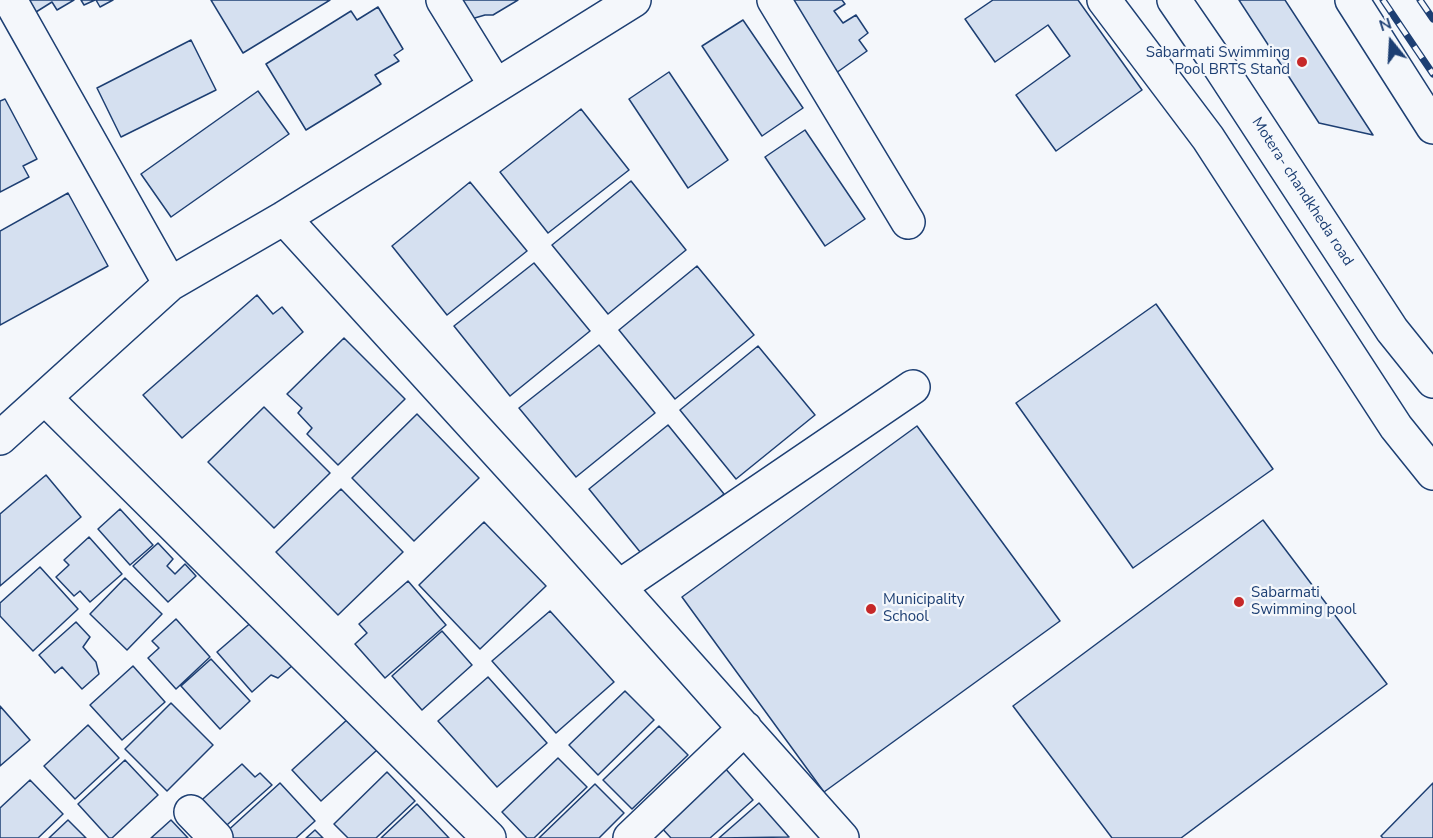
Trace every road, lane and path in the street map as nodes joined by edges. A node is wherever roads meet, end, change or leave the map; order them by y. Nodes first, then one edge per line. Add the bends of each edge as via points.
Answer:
1 (10, 0) edge
2 (443, 0) edge
3 (634, 0) edge
4 (774, 0) edge
5 (1104, 0) edge
6 (1174, 0) edge
7 (1352, 0) edge
8 (496, 86) junction
9 (1433, 127) edge
10 (284, 218) junction
11 (908, 222) dead end
12 (170, 284) junction
13 (1433, 381) edge
14 (913, 387) dead end
15 (45, 398) junction
16 (0, 438) edge
17 (1433, 473) edge
18 (620, 587) junction
19 (745, 728) junction
20 (191, 812) dead end
21 (216, 838) edge
22 (489, 838) edge
23 (630, 838) edge
24 (842, 838) edge

1 - 12 street
2 - 8 street
3 - 8 street
4 - 11 street
5 - 17 street via 1208,138 1396,427
6 - 13 street, Motera- chandkheda road via 1392,330
7 - 9 street
8 - 10 street
10 - 12 street
10 - 18 street
12 - 15 street
14 - 18 street
15 - 16 street
15 - 22 street
18 - 19 street
19 - 23 street
19 - 24 street
20 - 21 street

